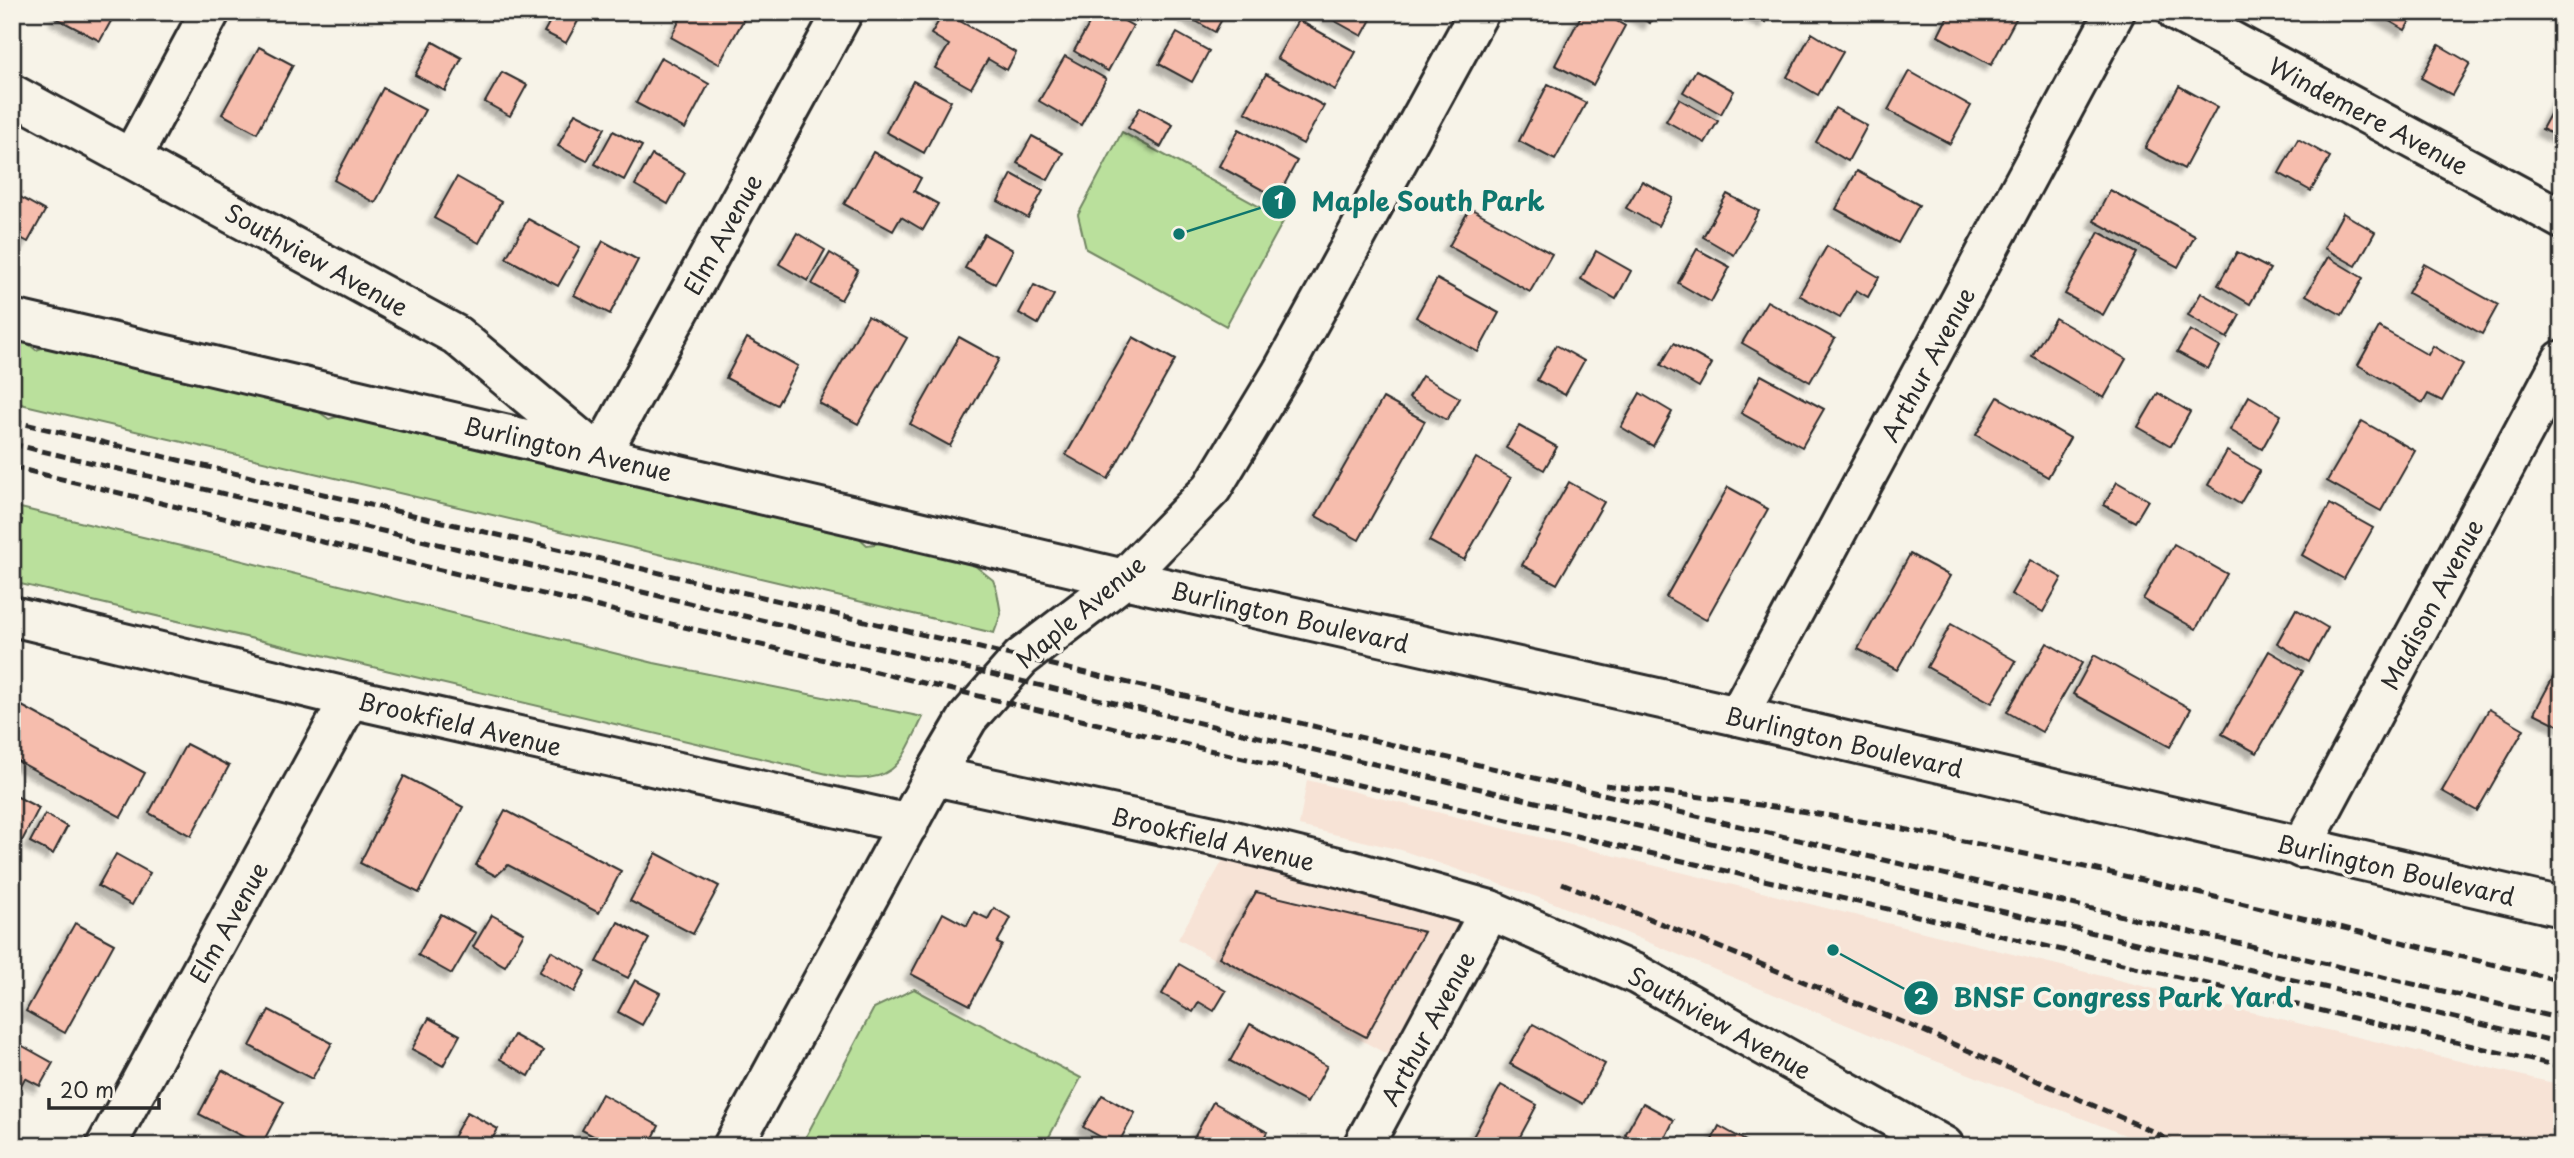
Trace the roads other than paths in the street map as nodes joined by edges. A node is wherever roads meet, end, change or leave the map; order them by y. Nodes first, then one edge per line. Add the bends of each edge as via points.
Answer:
1 (210, 12) edge
2 (843, 12) edge
3 (1479, 12) edge
4 (2115, 12) edge
5 (2176, 12) edge
6 (12, 94) edge
7 (132, 157) junction
8 (2562, 219) edge
9 (12, 319) edge
10 (2562, 360) edge
11 (600, 456) junction
12 (1124, 579) junction
13 (12, 616) edge
14 (350, 698) junction
15 (1738, 716) junction
16 (934, 776) junction
17 (909, 824) junction
18 (2301, 848) junction
19 (2562, 907) edge
20 (1490, 910) junction
21 (106, 1146) edge
22 (733, 1146) edge
23 (1363, 1146) edge
24 (1944, 1146) edge

1 - 7 street
2 - 11 street, Elm Avenue
3 - 12 street, Maple Avenue via 1282,372 1212,488
4 - 15 street, Arthur Avenue
5 - 8 street, Windemere Avenue
6 - 7 street, Southview Avenue
7 - 11 street, Southview Avenue via 456,335
9 - 11 street, Burlington Avenue
10 - 18 street, Madison Avenue
11 - 12 street, Burlington Avenue
12 - 15 street, Burlington Boulevard
12 - 16 street, Maple Avenue via 1021,658 968,718
13 - 14 street, Brookfield Avenue
14 - 17 street, Brookfield Avenue
14 - 21 street, Elm Avenue
15 - 18 street, Burlington Boulevard
16 - 17 street, Maple Avenue
16 - 20 street, Brookfield Avenue via 1218,837
17 - 22 street, Maple Avenue
18 - 19 street, Burlington Boulevard
20 - 23 street, Arthur Avenue
20 - 24 street, Southview Avenue via 1636,974

